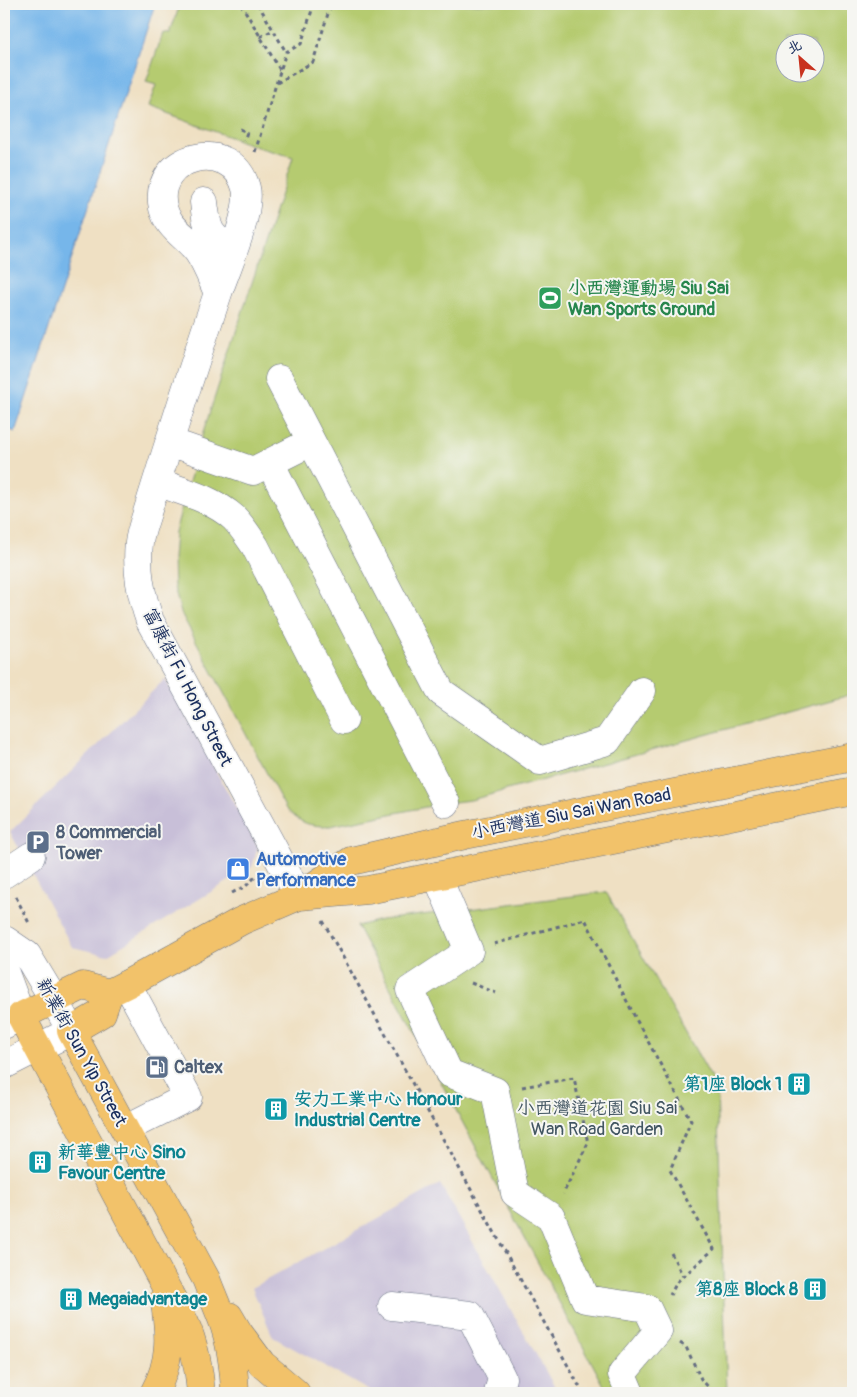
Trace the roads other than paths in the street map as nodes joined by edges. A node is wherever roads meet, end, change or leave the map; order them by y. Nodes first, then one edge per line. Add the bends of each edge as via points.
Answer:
1 (204, 202) dead end
2 (232, 250) junction
3 (218, 293) junction
4 (279, 379) dead end
5 (170, 442) junction
6 (311, 442) junction
7 (270, 463) junction
8 (157, 482) junction
9 (642, 691) dead end
10 (344, 720) dead end
11 (853, 757) edge
12 (853, 791) edge
13 (446, 803) dead end
14 (31, 856) dead end
15 (437, 876) junction
16 (8, 883) edge
17 (299, 896) junction
18 (5, 938) edge
19 (4, 968) edge
20 (118, 989) junction
21 (54, 1000) junction
22 (13, 1021) edge
23 (71, 1031) junction
24 (38, 1048) junction
25 (4, 1065) edge
26 (125, 1129) junction
27 (159, 1274) junction
28 (206, 1279) junction
29 (392, 1306) dead end
30 (154, 1393) edge
31 (201, 1393) edge
32 (235, 1393) edge
33 (296, 1393) edge
34 (498, 1393) edge
35 (630, 1393) edge

1 - 2 street via 206,223 212,235
2 - 3 street, 富康街 Fu Hong Street
2 - 3 street, 富康街 Fu Hong Street via 248,201 246,186 232,166 218,158 202,156 186,161 173,171 165,184 164,208 170,222 198,252
3 - 5 street, 富康街 Fu Hong Street
4 - 6 street
5 - 7 street via 254,471
5 - 8 street, 富康街 Fu Hong Street
6 - 7 street
6 - 9 street via 441,692 540,761 607,741
7 - 13 street
8 - 10 street via 219,507 245,531
8 - 17 street, 富康街 Fu Hong Street via 139,542 139,578 150,621
11 - 17 main road, 小西灣道 Siu Sai Wan Road via 466,834 351,861
12 - 15 main road, 小西灣道 Siu Sai Wan Road
14 - 16 street
15 - 17 main road, 小西灣道 Siu Sai Wan Road via 368,890
15 - 35 street via 468,951 410,990 449,1073 495,1091 515,1193 551,1217 585,1299 648,1308 658,1332 622,1374
17 - 20 main road, 小西灣道 Siu Sai Wan Road via 241,921
18 - 19 street, 新業街 Sun Yip Street
18 - 21 street, 新業街 Sun Yip Street via 27,955
19 - 22 street, 新業街 Sun Yip Street
20 - 21 main road via 83,986
20 - 23 main road via 102,1013
20 - 26 street via 188,1097
21 - 22 main road
21 - 23 street, 新業街 Sun Yip Street
22 - 24 main road, 新業街 Sun Yip Street
23 - 24 street
23 - 26 main road, 新業街 Sun Yip Street
24 - 25 street
24 - 27 main road, 新業街 Sun Yip Street
26 - 28 main road, 新業街 Sun Yip Street
27 - 30 main road via 169,1326 166,1365
27 - 31 main road, 新業街 Sun Yip Street via 191,1338 199,1368
28 - 32 main road, 新業街 Sun Yip Street via 228,1338
28 - 33 main road via 262,1364
29 - 34 street via 470,1315 502,1378

